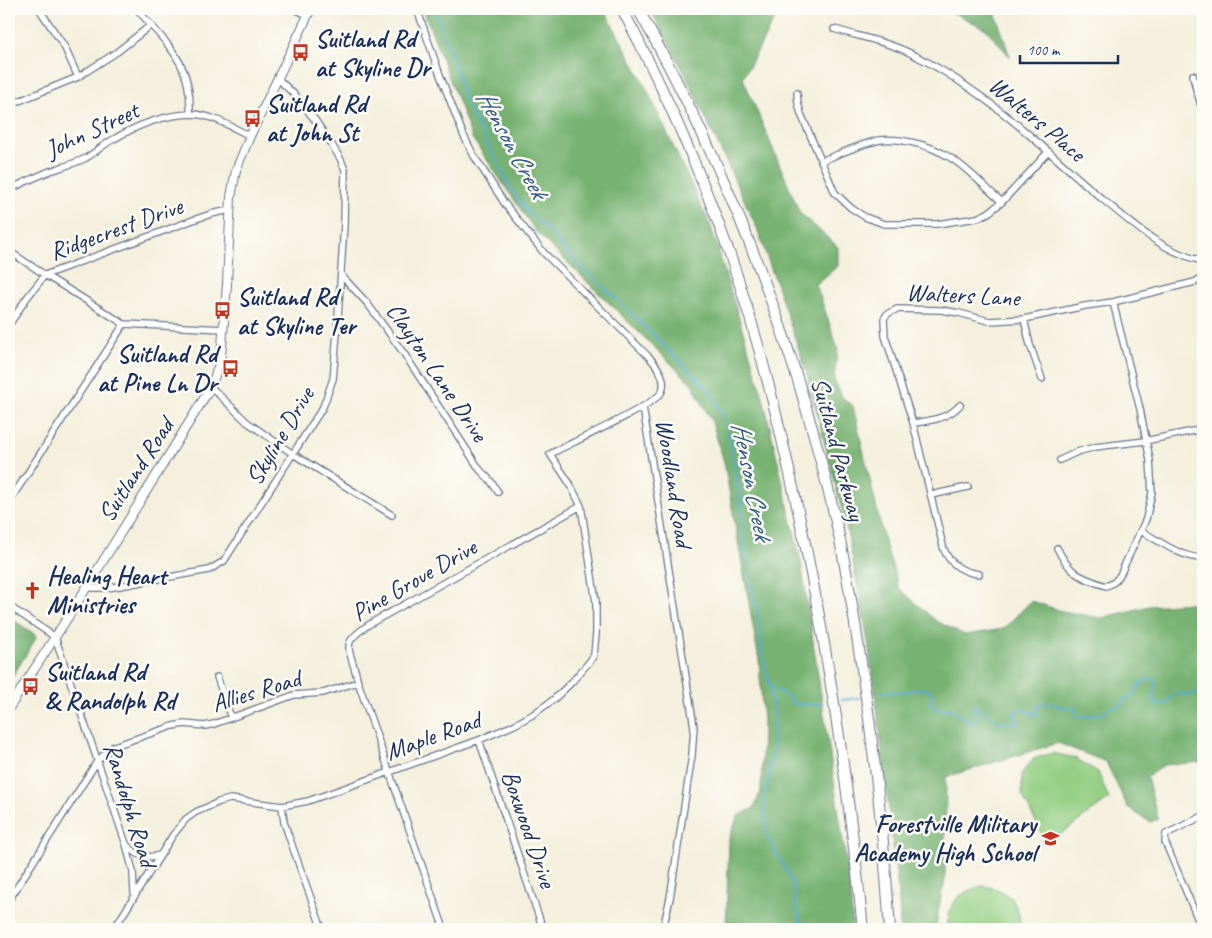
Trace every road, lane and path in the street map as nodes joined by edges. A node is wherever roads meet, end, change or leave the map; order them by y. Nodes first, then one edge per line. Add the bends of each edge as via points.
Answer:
1 (39, 9) edge
2 (137, 9) edge
3 (294, 9) edge
4 (417, 9) edge
5 (622, 9) edge
6 (638, 9) edge
7 (309, 12) edge
8 (151, 26) junction
9 (834, 29) dead end
10 (78, 77) junction
11 (278, 79) junction
12 (1194, 80) dead end
13 (797, 93) dead end
14 (19, 101) dead end
15 (1203, 112) edge
16 (190, 114) junction
17 (250, 136) junction
18 (1048, 152) junction
19 (821, 161) junction
20 (9, 190) edge
21 (1002, 202) junction
22 (230, 210) junction
23 (9, 251) edge
24 (1203, 261) edge
25 (45, 275) junction
26 (341, 275) junction
27 (1203, 277) edge
28 (1113, 302) junction
29 (1024, 319) junction
30 (124, 324) junction
31 (9, 325) edge
32 (224, 329) junction
33 (1042, 379) dead end
34 (211, 387) junction
35 (960, 405) dead end
36 (643, 407) junction
37 (914, 423) junction
38 (1203, 429) edge
39 (1145, 441) junction
40 (293, 454) junction
41 (1060, 460) dead end
42 (968, 487) dead end
43 (498, 492) dead end
44 (931, 495) junction
45 (9, 502) edge
46 (582, 506) junction
47 (392, 515) dead end
48 (1141, 531) junction
49 (1057, 548) dead end
50 (1203, 558) edge
51 (979, 574) dead end
52 (85, 588) junction
53 (9, 606) edge
54 (55, 637) junction
55 (217, 677) dead end
56 (358, 682) junction
57 (9, 708) edge
58 (231, 718) junction
59 (479, 740) junction
60 (98, 760) junction
61 (390, 771) junction
62 (282, 806) junction
63 (1203, 816) edge
64 (126, 844) junction
65 (160, 855) junction
66 (133, 896) junction
67 (9, 900) edge
68 (114, 929) edge
69 (322, 929) edge
70 (444, 929) edge
71 (543, 929) edge
72 (664, 929) edge
73 (863, 929) edge
74 (890, 929) edge
75 (1202, 929) edge

1 - 10 street via 64,46
2 - 8 street
3 - 7 street
4 - 36 street, Woodland Road via 463,134 505,204 544,253 659,370 663,386 661,394
5 - 73 highway, Suitland Parkway via 668,103 708,197 742,293 771,392 825,650 850,812
6 - 74 highway, Suitland Parkway via 694,118 751,248 784,336 818,450 840,542 857,635 875,764
7 - 11 main road, Suitland Road
8 - 10 street
8 - 16 street via 183,66 190,89
9 - 18 street, Walters Place via 913,54 970,88
10 - 14 street
11 - 17 main road, Suitland Road
11 - 26 street, Skyline Drive via 315,120 345,170
12 - 15 street
13 - 19 street via 801,114
16 - 17 street, John Street via 224,122
16 - 20 street, John Street via 133,128 70,166 37,176
17 - 22 main road, Suitland Road via 236,170
18 - 21 street
18 - 24 street, Walters Place via 1164,247
19 - 21 street via 879,140 921,144 945,154 962,166
19 - 21 street via 835,193 844,202 865,217 884,224 962,221 988,213
22 - 25 street, Ridgecrest Drive via 193,220
22 - 32 main road, Suitland Road
23 - 25 street
25 - 30 street
25 - 31 street, Ridgecrest Drive
26 - 40 street, Skyline Drive via 333,379 324,407
26 - 43 street, Clayton Lane Drive via 367,303 405,355 480,470
27 - 28 street, Walters Lane via 1195,282
28 - 29 street, Walters Lane
28 - 39 street via 1136,387
29 - 33 street
29 - 37 street, Walters Lane via 989,321 941,310 897,309 887,314 884,319 885,336
30 - 32 street
30 - 45 street
32 - 34 main road, Suitland Road via 220,361
34 - 40 street via 247,422
34 - 52 main road, Suitland Road
35 - 37 street via 949,414
36 - 46 street, Maple Road via 550,454
36 - 72 street, Woodland Road via 694,727
37 - 44 street, Walters Lane
38 - 39 street
39 - 41 street via 1095,447
39 - 48 street via 1152,493
40 - 47 street
40 - 52 street, Skyline Drive via 228,555 217,566 108,588
42 - 44 street
44 - 51 street, Walters Lane via 940,539 948,558 959,568
46 - 56 street, Pine Grove Drive via 354,635 348,645
46 - 59 street, Maple Road via 596,602 594,655 571,683 532,715
48 - 49 street via 1117,580 1106,586 1076,575
48 - 50 street via 1180,552
52 - 54 main road, Suitland Road
53 - 54 street
54 - 57 main road, Suitland Road
54 - 60 street, Randolph Road
55 - 58 street
56 - 58 street, Allies Road via 323,693 294,695
56 - 61 street, Pine Grove Drive
58 - 60 street, Allies Road via 205,726 173,726 114,746
59 - 61 street, Maple Road
59 - 71 street, Boxwood Drive
60 - 64 street, Randolph Road
60 - 67 street, Allies Road
61 - 62 street, Maple Road via 308,801
61 - 70 street, Pine Grove Drive
62 - 65 street, Maple Road via 230,799 219,802 186,819
62 - 69 street via 284,822
63 - 75 street via 1166,834 1165,842
64 - 65 street via 142,857
64 - 66 street, Randolph Road via 135,882
65 - 66 street, Maple Road
66 - 68 street, Maple Road

